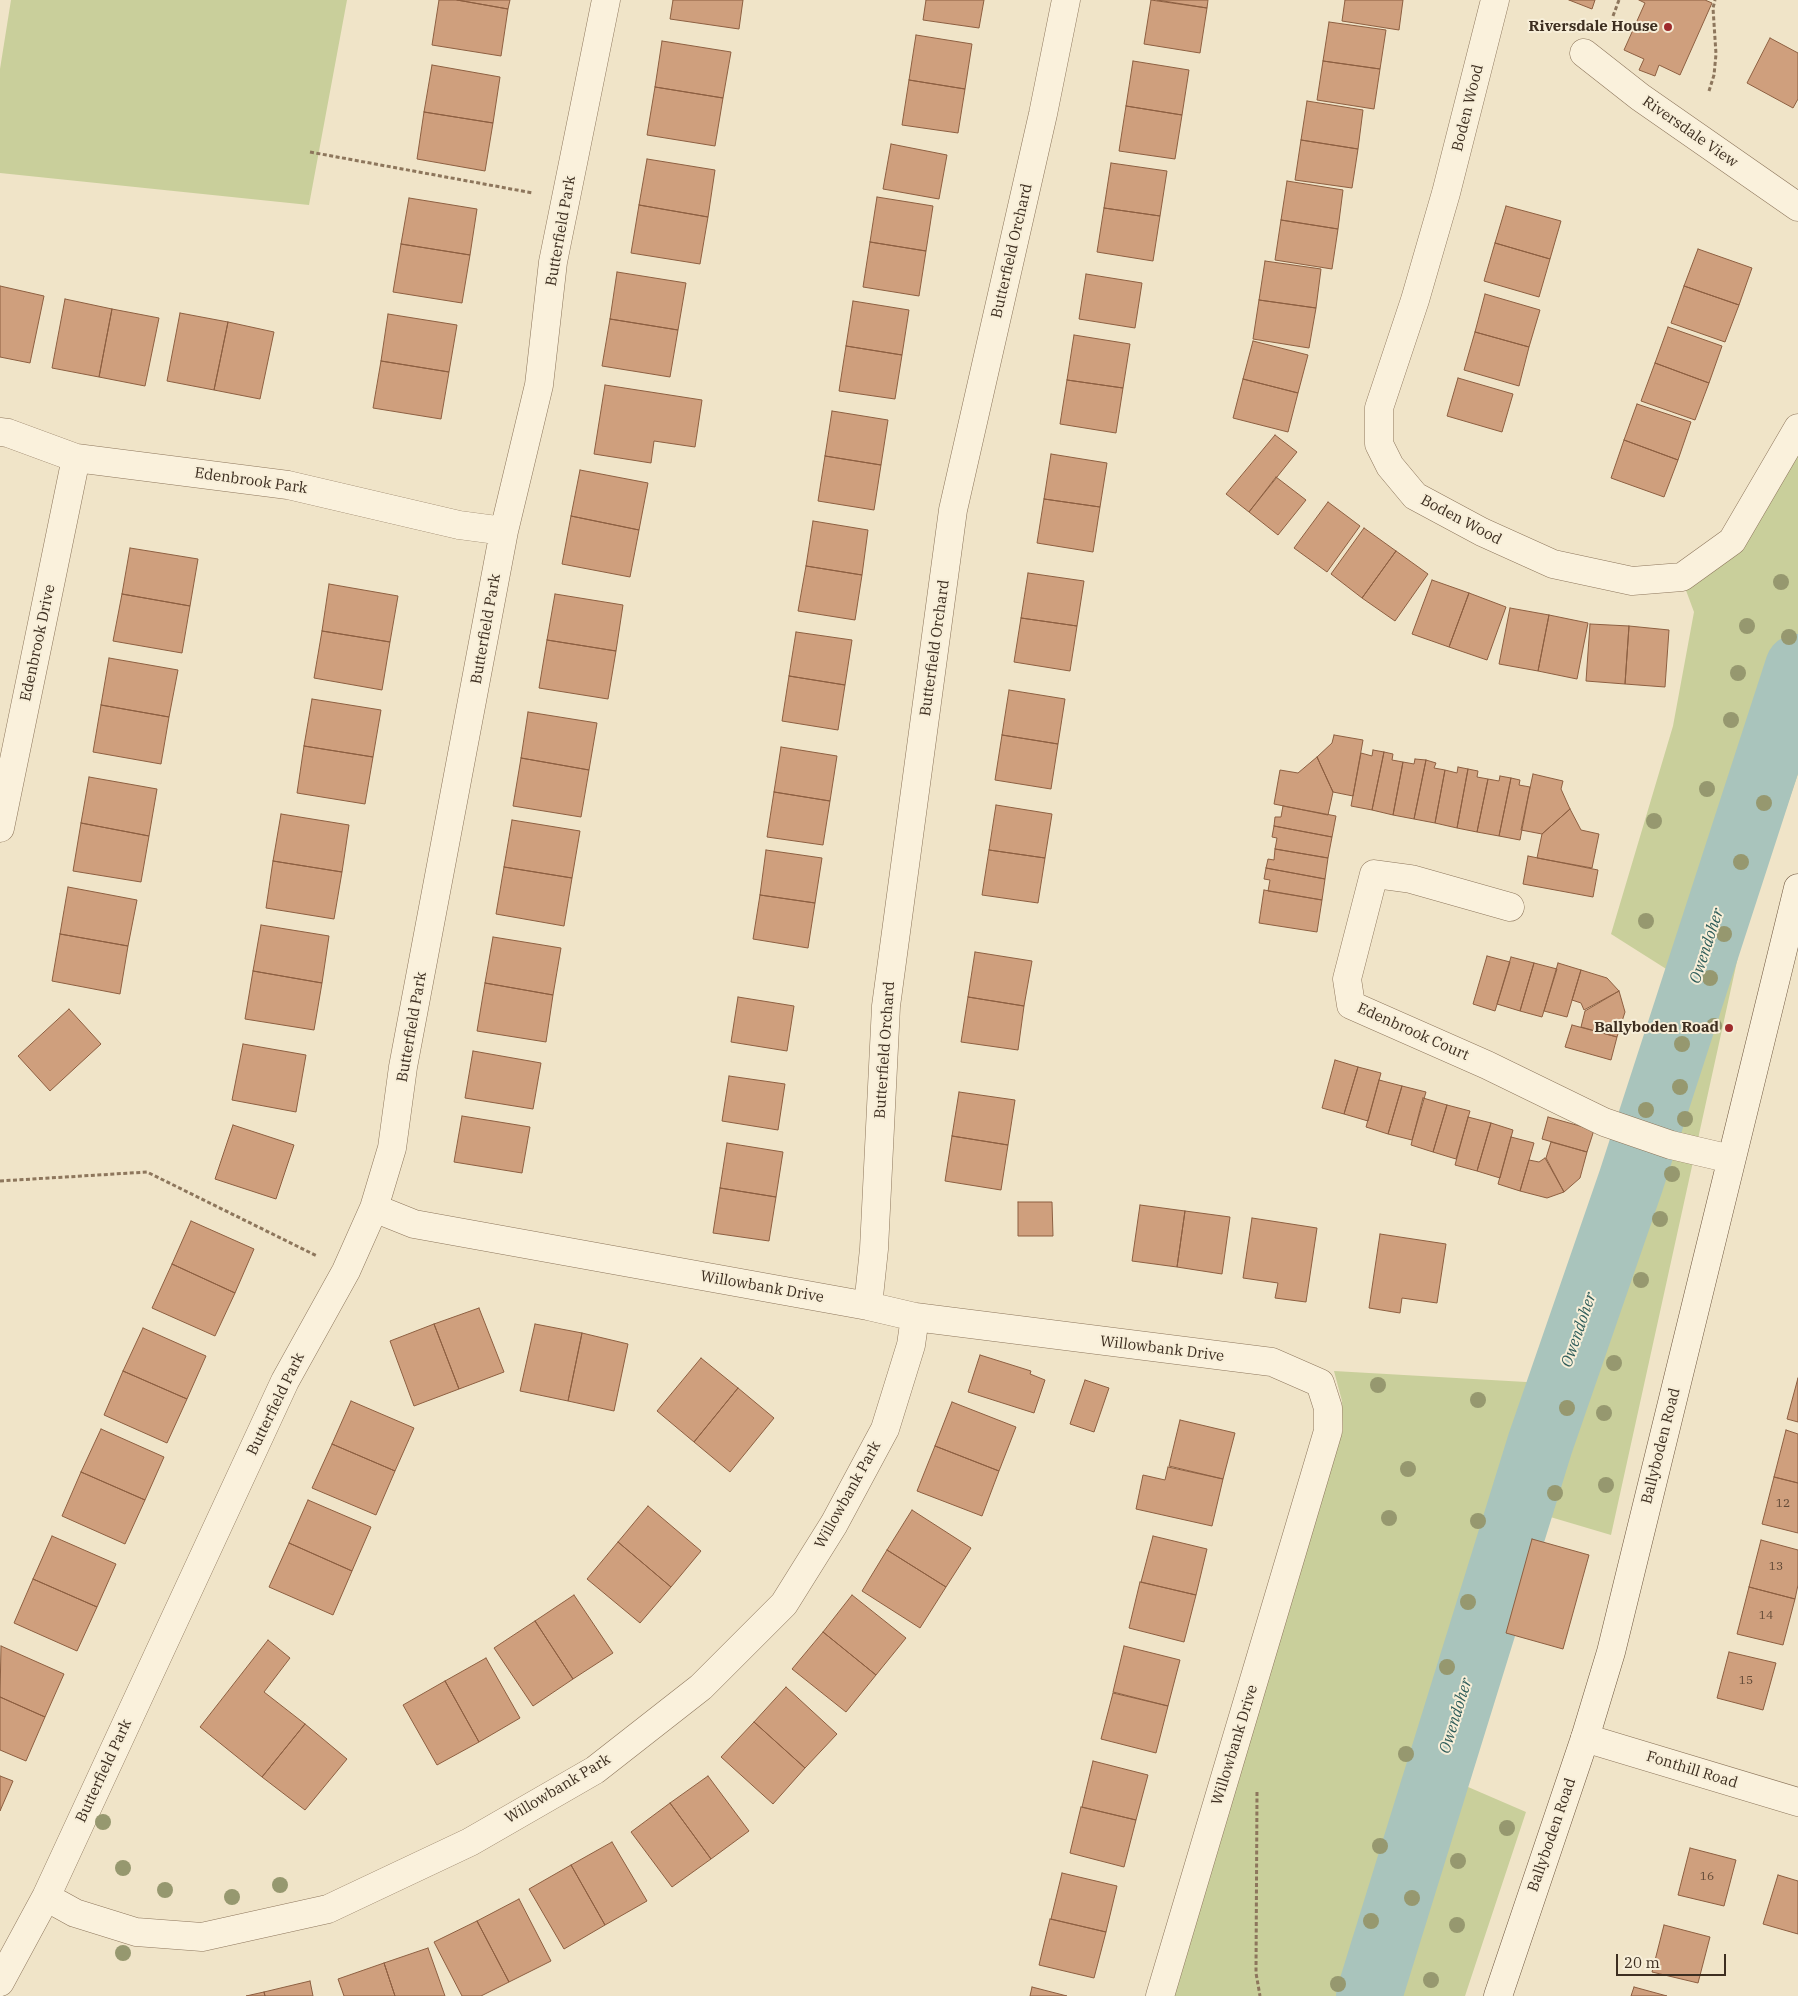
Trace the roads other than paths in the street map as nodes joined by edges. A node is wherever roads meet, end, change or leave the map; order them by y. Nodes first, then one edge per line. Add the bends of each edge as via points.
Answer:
1 (606, 0) edge
2 (1066, 0) edge
3 (1495, 0) edge
4 (1584, 53) dead end
5 (1798, 207) edge
6 (1798, 428) edge
7 (0, 432) edge
8 (76, 458) junction
9 (504, 531) junction
10 (0, 828) edge
11 (1798, 888) edge
12 (1510, 907) dead end
13 (1730, 1159) junction
14 (374, 1208) junction
15 (868, 1306) junction
16 (914, 1317) junction
17 (1585, 1738) junction
18 (1798, 1802) edge
19 (46, 1897) junction
20 (0, 1982) edge
21 (1160, 1996) edge
22 (1498, 1996) edge

1 - 9 street, Butterfield Park via 553,262 539,385
2 - 15 street, Butterfield Orchard via 953,510 886,1006 874,1249
3 - 6 street, Boden Wood via 1446,193 1379,408 1379,444 1390,466 1415,496 1482,532 1553,564 1632,581 1682,577 1732,541
4 - 5 street, Riversdale View via 1640,97
7 - 8 street, Edenbrook Park
8 - 9 street, Edenbrook Park via 288,485 459,525
8 - 10 street, Edenbrook Drive
9 - 14 street, Butterfield Park via 403,1067 392,1148
11 - 13 street, Ballyboden Road
12 - 13 street, Edenbrook Court via 1411,879 1374,874 1347,979 1351,1005 1487,1065 1604,1122 1671,1146
13 - 17 street, Ballyboden Road via 1611,1652
14 - 15 street, Willowbank Drive via 414,1224
14 - 19 street, Butterfield Park via 346,1270 281,1390
15 - 16 street, Willowbank Drive
16 - 19 street, Willowbank Park via 911,1345 884,1429 834,1524 784,1604 701,1687 595,1770 470,1842 328,1909 202,1937 136,1932 76,1913
16 - 21 street, Willowbank Drive via 1272,1362 1320,1383 1328,1408 1328,1431
17 - 18 street, Fonthill Road
17 - 22 street, Ballyboden Road
19 - 20 street, Butterfield Park

